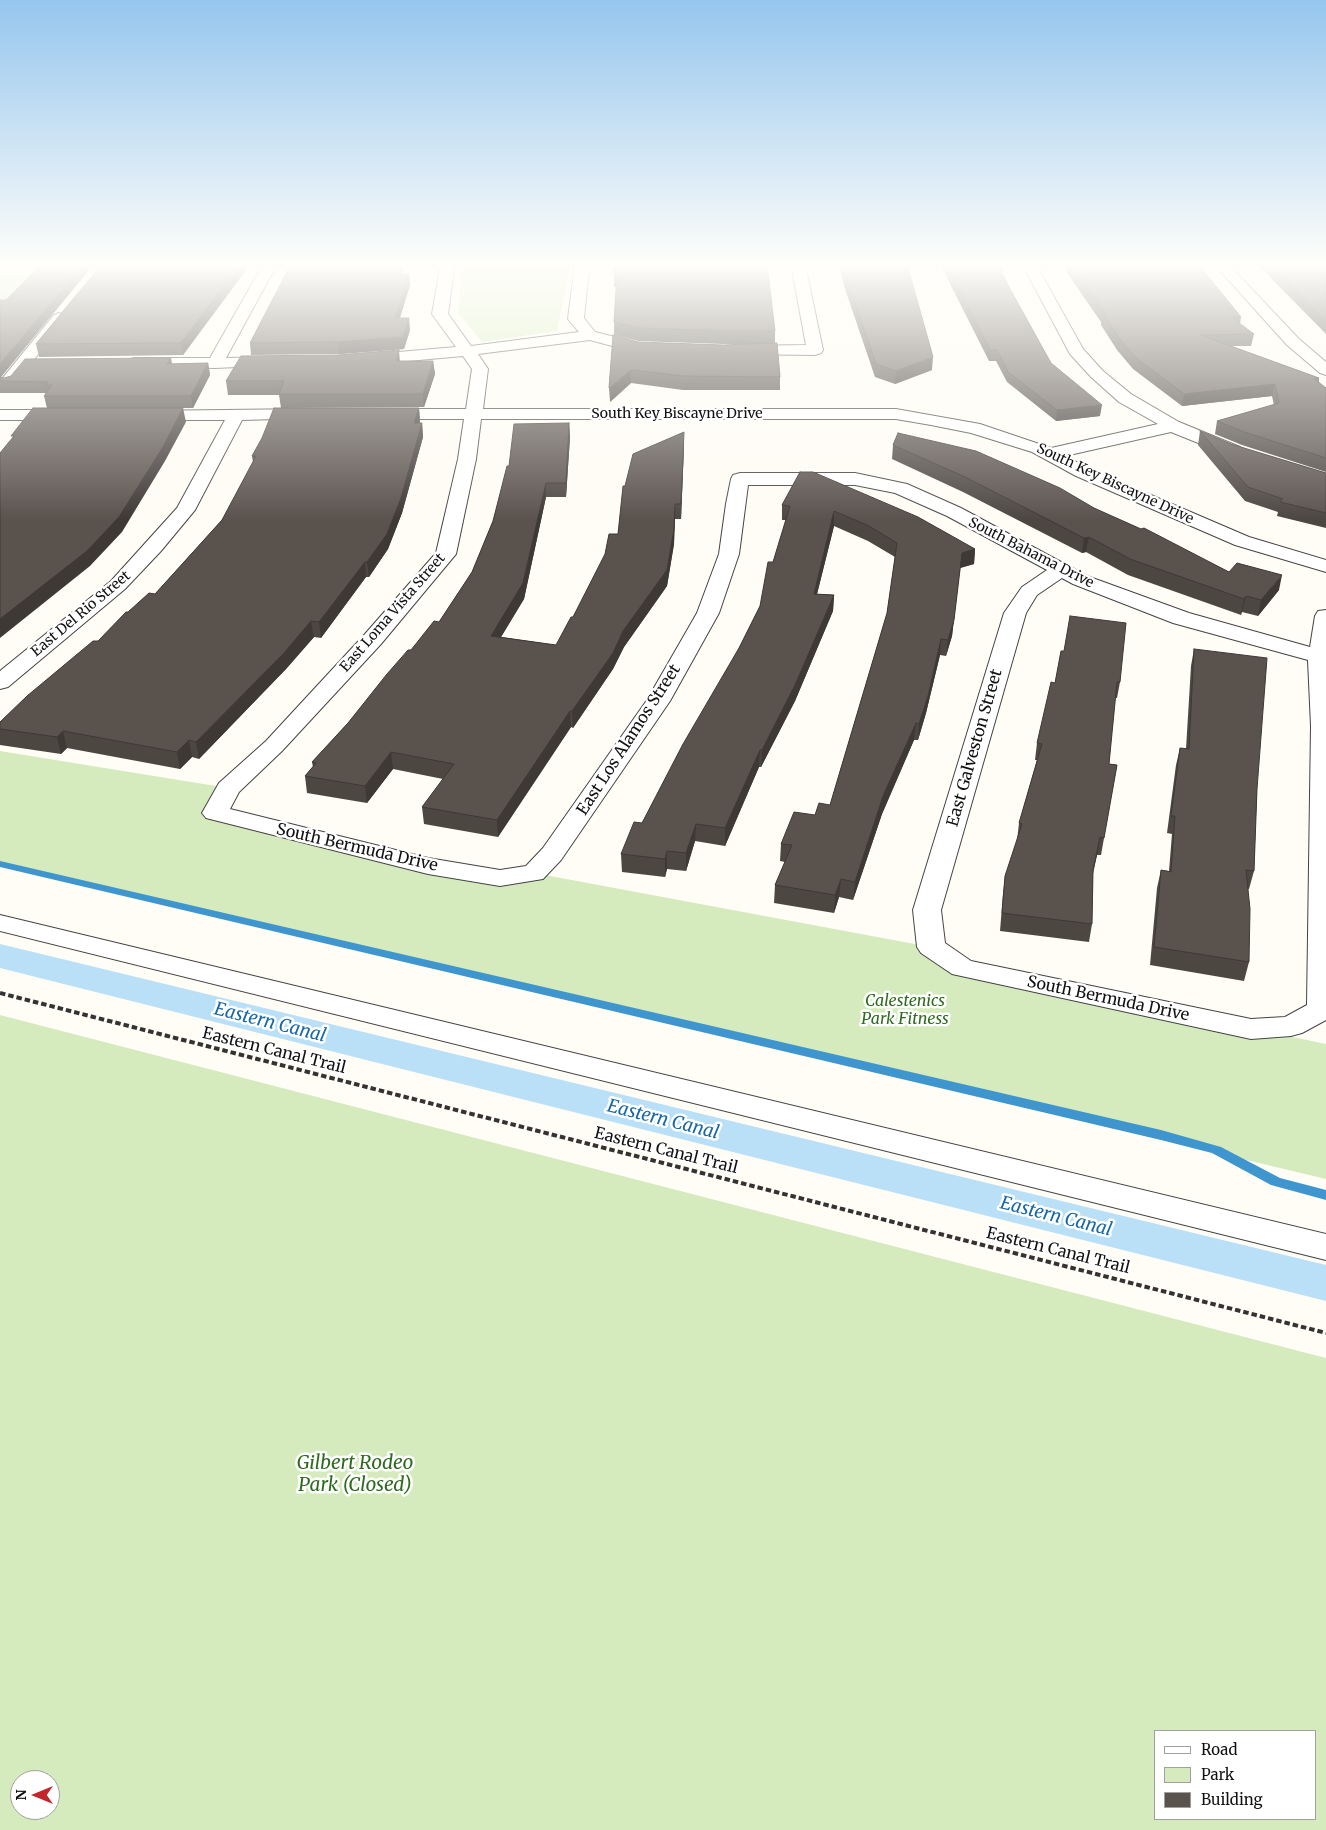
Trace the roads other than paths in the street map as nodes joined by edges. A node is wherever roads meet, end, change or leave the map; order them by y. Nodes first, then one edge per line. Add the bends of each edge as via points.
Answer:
1 (34, 349) edge
2 (223, 349) edge
3 (480, 349) edge
4 (815, 349) edge
5 (1075, 349) edge
6 (1302, 349) edge
7 (468, 351) junction
8 (723, 351) edge
9 (348, 360) edge
10 (291, 362) edge
11 (118, 363) edge
12 (215, 363) junction
13 (22, 364) junction
14 (42, 364) edge
15 (1326, 370) edge
16 (7, 383) edge
17 (0, 414) edge
18 (324, 414) edge
19 (364, 414) edge
20 (473, 414) junction
21 (78, 415) edge
22 (128, 415) edge
23 (236, 415) junction
24 (1173, 426) junction
25 (1049, 454) junction
26 (1254, 457) edge
27 (740, 478) joint
28 (1326, 566) edge
29 (1060, 570) junction
30 (1326, 616) edge
31 (1319, 656) junction
32 (0, 682) edge
33 (215, 813) joint
34 (500, 878) joint
35 (0, 923) edge
36 (931, 947) joint
37 (1326, 1247) edge

1 - 13 street
2 - 12 street
3 - 7 street
4 - 8 street
5 - 24 street via 1125,398
6 - 15 street
7 - 9 street
7 - 20 street, East Loma Vista Street via 480,369
10 - 12 street
11 - 12 street
13 - 14 street
13 - 16 street
17 - 21 street
18 - 23 street
19 - 20 street, South Key Biscayne Drive
20 - 25 street, South Key Biscayne Drive via 896,414 974,428
20 - 33 street, East Loma Vista Street via 467,459 446,554 373,640 274,746 228,788
22 - 23 street
23 - 32 street, East Del Rio Street via 185,510 154,547 118,585
24 - 25 street
24 - 26 street
25 - 28 street, South Key Biscayne Drive via 1090,476 1242,541
27 - 29 street, South Bahama Drive via 855,479 900,488 954,512
27 - 34 street, East Los Alamos Street via 730,554 708,613 658,701 552,854 534,873
29 - 31 street, South Bahama Drive via 1181,618
29 - 36 street, East Galveston Street via 1029,591 1015,613 927,910
30 - 31 street
31 - 36 street, South Bermuda Drive via 1323,726 1322,1010 1291,1026 1251,1029 962,968
33 - 34 street, South Bermuda Drive via 428,866
35 - 37 street

